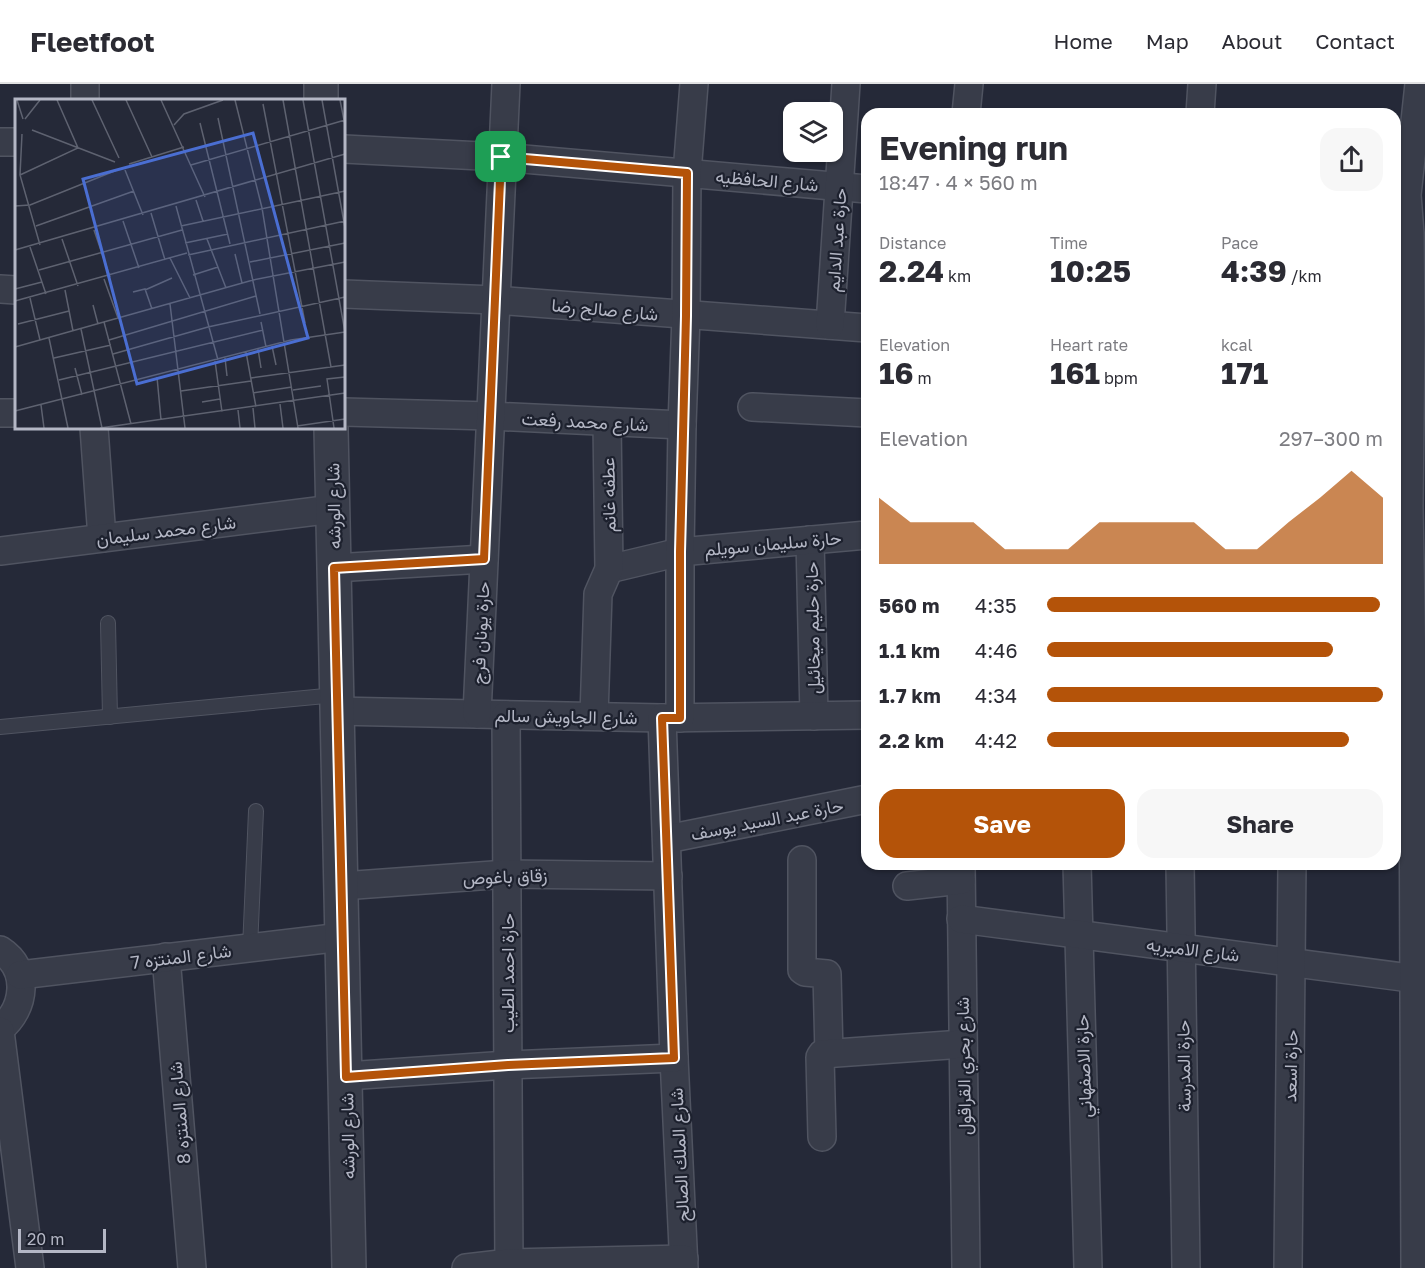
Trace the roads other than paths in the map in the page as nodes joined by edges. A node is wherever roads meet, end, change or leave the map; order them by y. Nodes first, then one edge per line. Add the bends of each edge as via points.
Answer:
1 (506, 84) edge
2 (694, 84) edge
3 (846, 84) edge
4 (969, 84) edge
5 (1202, 84) edge
6 (1419, 84) edge
7 (967, 108) edge
8 (1200, 108) edge
9 (345, 149) edge
10 (501, 157) junction
11 (687, 173) junction
12 (839, 186) junction
13 (861, 188) edge
14 (1410, 233) edge
15 (0, 289) edge
16 (15, 290) edge
17 (345, 294) edge
18 (495, 300) junction
19 (686, 316) junction
20 (830, 325) junction
21 (861, 328) edge
22 (1418, 331) edge
23 (1403, 370) edge
24 (752, 407) dead end
25 (345, 412) edge
26 (861, 413) edge
27 (490, 416) junction
28 (608, 422) junction
29 (682, 425) junction
30 (1417, 427) edge
31 (94, 429) edge
32 (331, 429) edge
33 (1417, 507) edge
34 (333, 509) junction
35 (861, 536) edge
36 (102, 538) junction
37 (810, 540) junction
38 (0, 551) edge
39 (680, 552) junction
40 (484, 559) junction
41 (334, 568) junction
42 (609, 569) junction
43 (108, 623) dead end
44 (1418, 659) edge
45 (336, 703) junction
46 (477, 714) junction
47 (506, 715) junction
48 (594, 716) junction
49 (814, 716) junction
50 (861, 716) edge
51 (1411, 716) edge
52 (110, 717) junction
53 (671, 718) junction
54 (0, 727) edge
55 (861, 800) edge
56 (256, 811) dead end
57 (667, 839) junction
58 (802, 860) dead end
59 (1077, 870) edge
60 (1180, 870) edge
61 (1292, 870) edge
62 (961, 872) edge
63 (507, 874) junction
64 (668, 876) junction
65 (342, 886) junction
66 (907, 886) dead end
67 (961, 920) junction
68 (1079, 935) junction
69 (342, 937) junction
70 (250, 948) junction
71 (1181, 948) junction
72 (0, 950) edge
73 (166, 957) junction
74 (1291, 962) junction
75 (20, 975) junction
76 (1420, 979) edge
77 (0, 1030) edge
78 (963, 1044) junction
79 (829, 1053) junction
80 (674, 1058) junction
81 (508, 1065) junction
82 (346, 1077) junction
83 (1420, 1133) edge
84 (822, 1137) dead end
85 (684, 1263) edge
86 (509, 1265) edge
87 (30, 1268) edge
88 (192, 1268) edge
89 (349, 1268) edge
90 (466, 1268) edge
91 (966, 1268) edge
92 (1088, 1268) edge
93 (1186, 1268) edge
94 (1288, 1268) edge
95 (1415, 1268) edge

1 - 10 street, حارة يونان فرج
2 - 11 street, شارع الملك الصالح
3 - 12 street, حارة عبد الدايم
4 - 7 street
5 - 8 street
6 - 14 street via 1407,195
9 - 10 street, شارع الحافظيه
10 - 11 street, شارع الحافظيه
10 - 18 street, حارة يونان فرج
11 - 12 street, شارع الحافظيه
11 - 19 street, شارع الملك الصالح
12 - 13 street, شارع الحافظيه
12 - 20 street, حارة عبد الدايم
14 - 22 street
15 - 16 street
17 - 18 street, شارع صالح رضا
18 - 19 street, شارع صالح رضا
18 - 27 street, حارة يونان فرج
19 - 20 street, شارع صالح رضا
19 - 29 street, شارع الملك الصالح
20 - 21 street, شارع صالح رضا
22 - 23 street
23 - 30 street
24 - 26 street
25 - 27 street, شارع محمد رفعت
27 - 28 street, شارع محمد رفعت
27 - 40 street, حارة يونان فرج
28 - 29 street, شارع محمد رفعت
28 - 42 street, عطفه غانم
29 - 39 street, شارع الملك الصالح
30 - 33 street
31 - 36 street
32 - 34 street, شارع الورشه
33 - 44 street
34 - 36 street, شارع محمد سليمان
34 - 41 street, شارع الورشه
35 - 37 street, حارة سليمان سويلم
36 - 38 street, شارع محمد سليمان
37 - 39 street, حارة سليمان سويلم
37 - 49 street, حارة حليم ميخائيل
39 - 42 street, حارة سليمان سويلم
39 - 53 street, شارع الملك الصالح
40 - 41 street
40 - 46 street, حارة يونان فرج
41 - 45 street, شارع الورشه
42 - 48 street via 598,594
43 - 52 lane
44 - 51 street
45 - 46 street, شارع الجاويش سالم
45 - 52 lane
45 - 65 street, شارع الورشه
46 - 47 street, شارع الجاويش سالم
47 - 48 street, شارع الجاويش سالم
47 - 63 street, حارة احمد الطيب
48 - 53 street, شارع الجاويش سالم
49 - 50 street, شارع الجاويش سالم
49 - 53 street, شارع الجاويش سالم
51 - 76 street
52 - 54 lane
53 - 57 street, شارع الملك الصالح
55 - 57 street, حارة عبد السيد يوسف
56 - 70 lane
57 - 64 street, شارع الملك الصالح
58 - 79 street via 802,970 826,974
59 - 68 street, حارة الاصفهاني
60 - 71 street, حارة المدرسة
61 - 74 street, حارة اسعد
62 - 66 street
62 - 67 street, شارع بحري القراقول
63 - 64 street, زقاق باغوص
63 - 65 street, زقاق باغوص
63 - 81 street, حارة احمد الطيب
64 - 80 street, شارع الملك الصالح
65 - 69 street, شارع الورشه
67 - 68 street, شارع الاميريه
67 - 78 street, شارع بحري القراقول
68 - 71 street, شارع الاميريه
68 - 92 street, حارة الاصفهاني
69 - 70 street, شارع المنتزه 7
69 - 82 street, شارع الورشه
70 - 73 street, شارع المنتزه 7
71 - 74 street, شارع الاميريه
71 - 93 street, حارة المدرسة
72 - 75 street
73 - 75 street, شارع المنتزه 7
73 - 88 street, شارع المنتزه 8
74 - 76 street, شارع الاميريه
74 - 94 street, حارة اسعد
75 - 77 street via 21,999
76 - 83 street
77 - 87 street
78 - 79 street
78 - 91 street, شارع بحري القراقول
79 - 84 street via 820,1057
80 - 81 street
80 - 85 street, شارع الملك الصالح
81 - 82 street
81 - 86 street, حارة احمد الطيب
82 - 89 street, شارع الورشه
83 - 95 street
85 - 86 street
86 - 90 street

